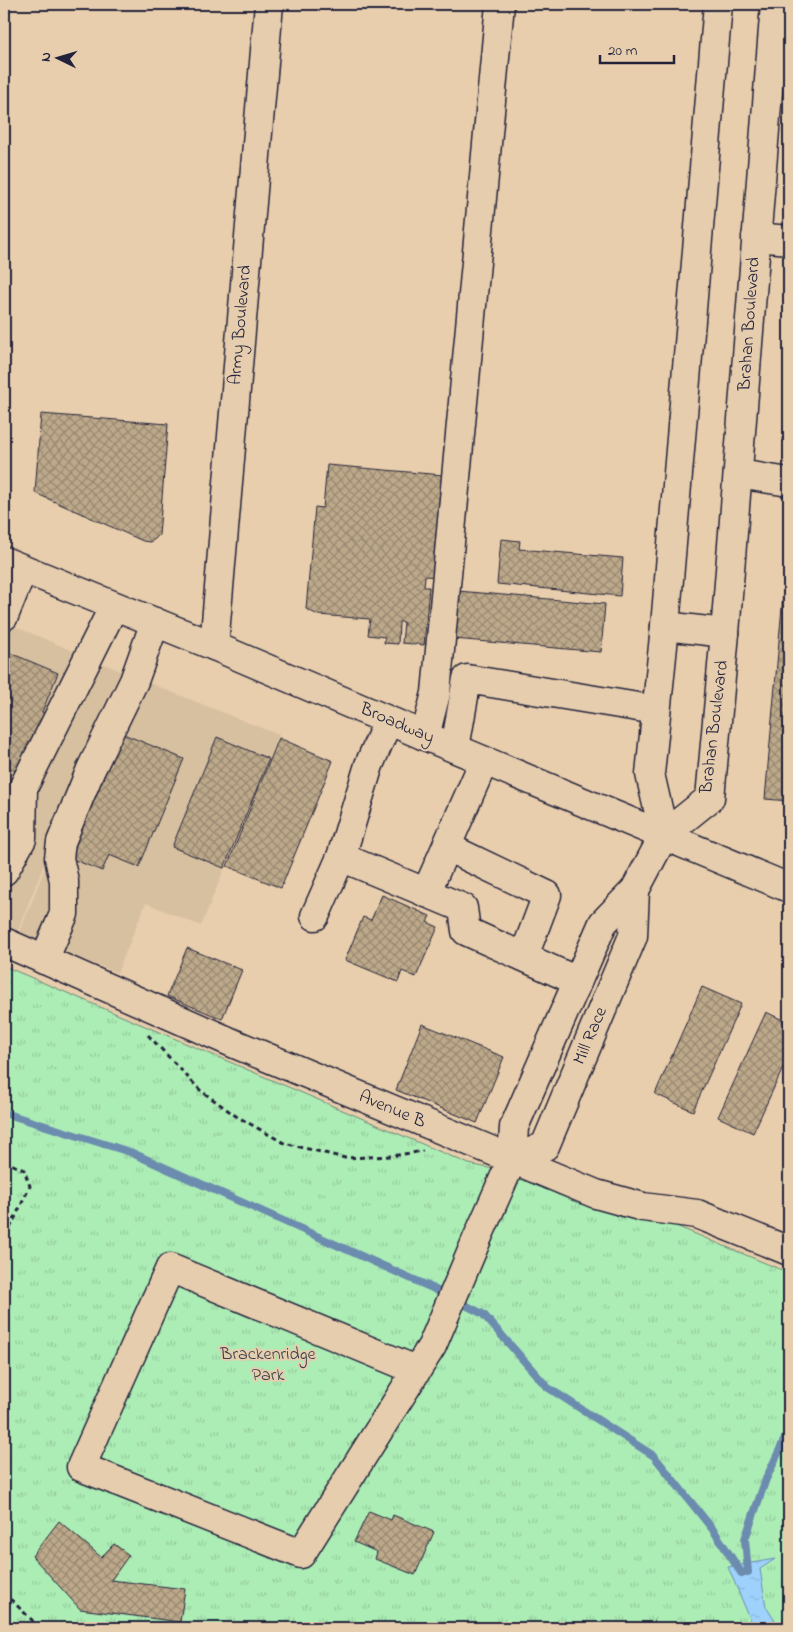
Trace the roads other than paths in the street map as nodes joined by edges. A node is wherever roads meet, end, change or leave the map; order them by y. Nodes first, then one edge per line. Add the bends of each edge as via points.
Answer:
1 (268, 4) edge
2 (500, 4) edge
3 (718, 4) edge
4 (774, 4) edge
5 (756, 237) junction
6 (789, 240) edge
7 (738, 474) junction
8 (789, 482) edge
9 (14, 565) edge
10 (114, 606) junction
11 (4, 616) edge
12 (155, 622) junction
13 (665, 626) junction
14 (725, 633) junction
15 (214, 646) junction
16 (656, 710) junction
17 (388, 721) junction
18 (424, 736) junction
19 (455, 748) junction
20 (484, 761) junction
21 (14, 790) edge
22 (664, 835) junction
23 (447, 847) junction
24 (341, 857) junction
25 (4, 871) edge
26 (789, 888) edge
27 (635, 890) junction
28 (426, 893) junction
29 (315, 916) dead end
30 (4, 942) edge
31 (524, 956) junction
32 (44, 960) junction
33 (577, 981) junction
34 (512, 1160) junction
35 (789, 1251) edge
36 (416, 1370) junction

1 - 15 street, Army Boulevard
2 - 18 street via 436,694
3 - 13 street
4 - 5 street, Brahan Boulevard
5 - 6 street
5 - 7 street, Brahan Boulevard
7 - 8 street
7 - 14 street, Brahan Boulevard
9 - 10 street, Broadway
9 - 11 street
10 - 12 street, Broadway
10 - 21 street
12 - 15 street, Broadway
12 - 32 street via 134,681 91,769 61,842 59,858 64,880 64,914
13 - 14 street
13 - 16 street
14 - 22 street, Brahan Boulevard via 710,798
15 - 17 street, Broadway
16 - 19 street via 468,679
16 - 22 street via 650,774
17 - 18 street, Broadway
17 - 24 street via 369,765
18 - 19 street, Broadway
19 - 20 street, Broadway
20 - 22 street, Broadway
20 - 23 street
21 - 25 street via 22,839
22 - 26 street, Broadway
22 - 27 street, Mill Race
23 - 28 street
23 - 31 street via 547,895
24 - 28 street
24 - 29 street
27 - 33 street, Mill Race via 603,923
27 - 34 street, Mill Race via 633,936 545,1146
28 - 31 street via 464,908 466,930
30 - 32 street, Avenue B
31 - 33 street
32 - 34 street, Avenue B
33 - 34 street, Mill Race via 514,1127
34 - 35 street, Avenue B via 596,1194 649,1208 697,1214
34 - 36 street, Mill Race via 432,1346
36 - 36 street, Mill Race via 170,1268 81,1467 301,1554

